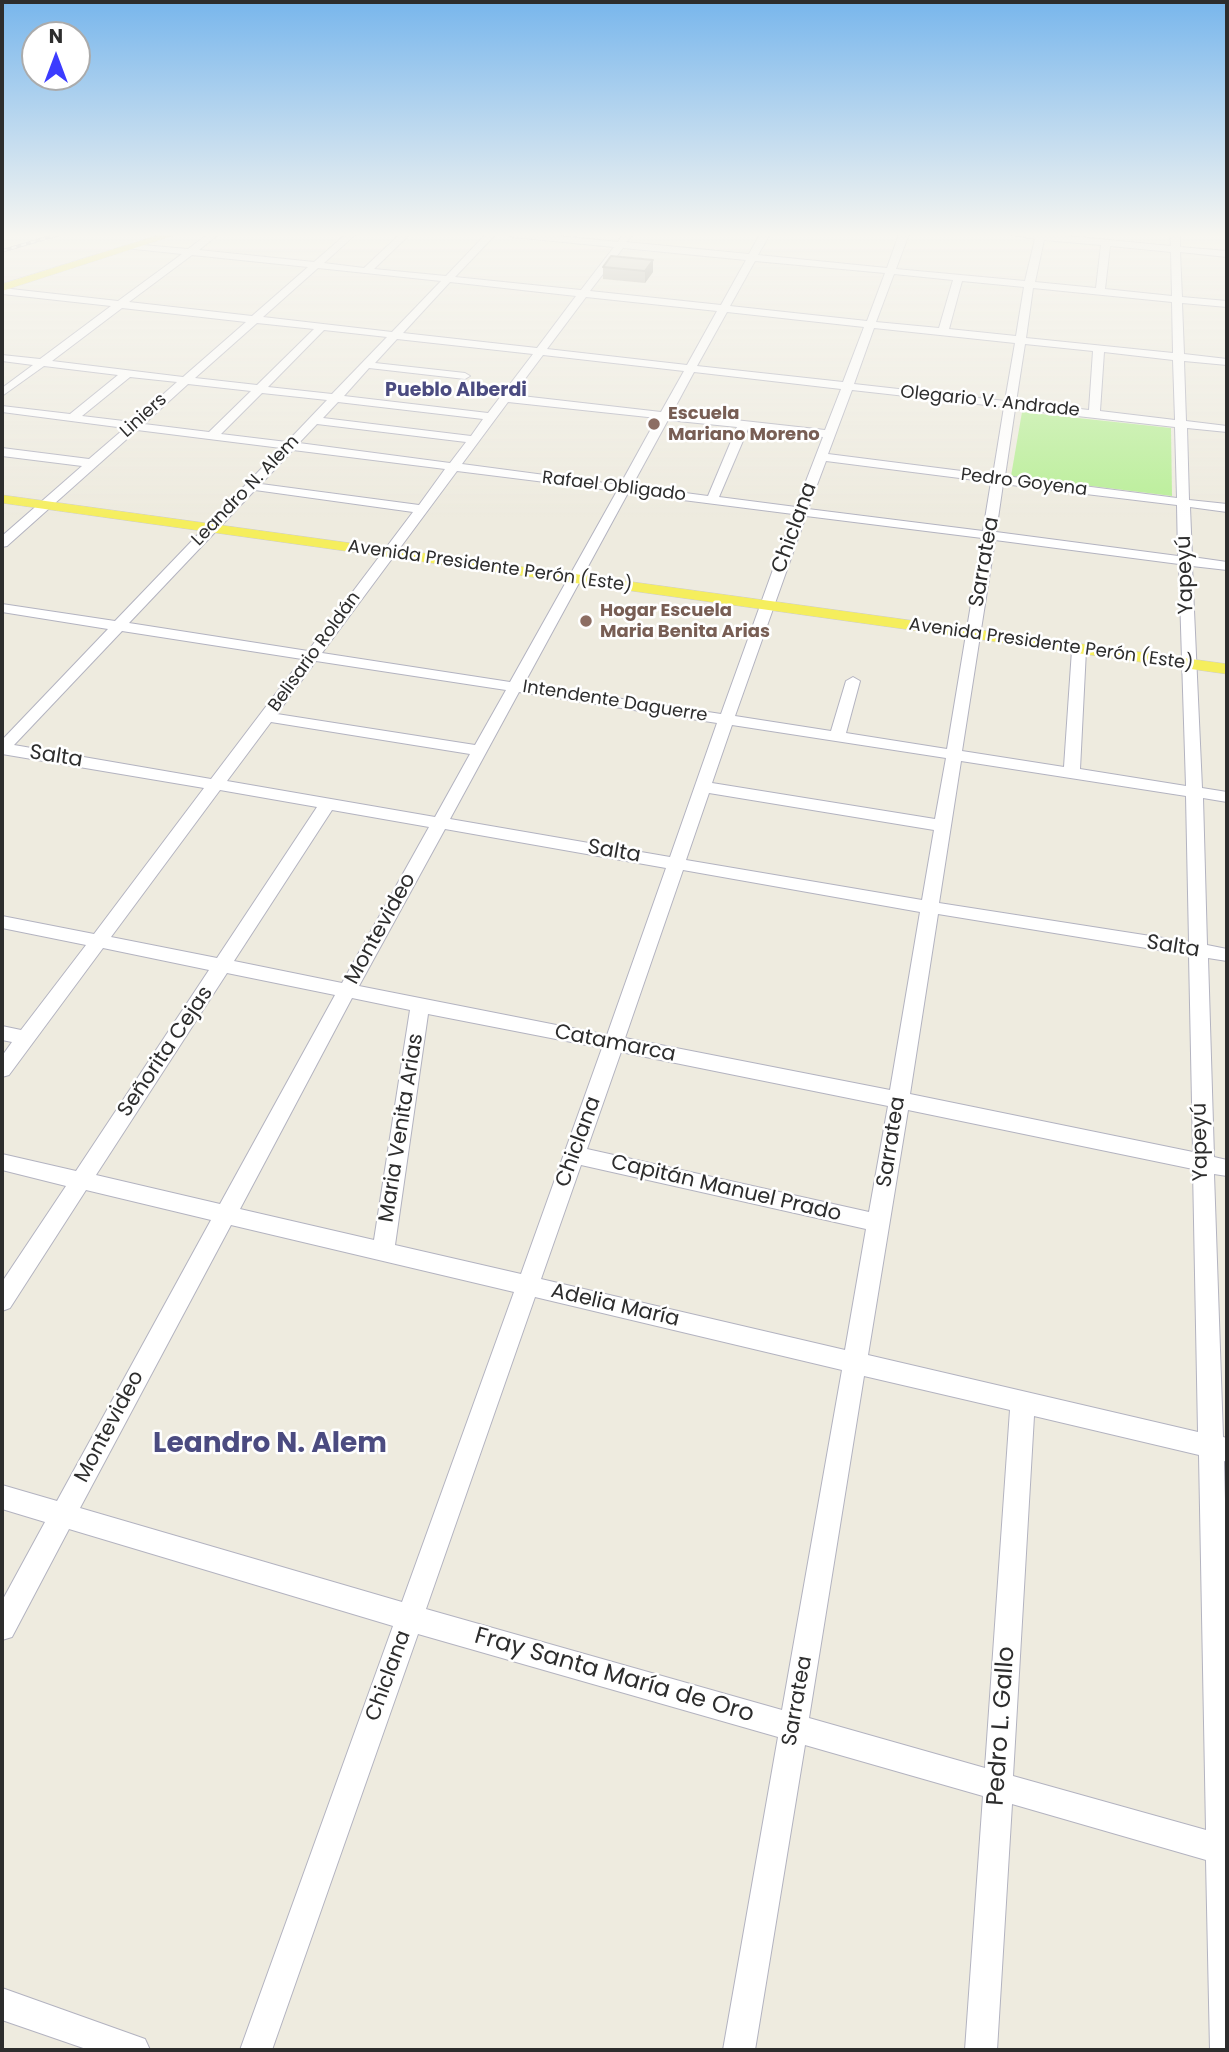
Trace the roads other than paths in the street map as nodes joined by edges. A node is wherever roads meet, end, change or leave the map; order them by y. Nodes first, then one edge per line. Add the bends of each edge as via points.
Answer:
1 (88, 330) edge
2 (241, 330) edge
3 (319, 330) edge
4 (357, 330) edge
5 (400, 330) edge
6 (556, 330) edge
7 (712, 330) edge
8 (866, 330) edge
9 (922, 330) edge
10 (1022, 330) edge
11 (1178, 330) edge
12 (943, 332) joint
13 (396, 334) junction
14 (1021, 340) junction
15 (1099, 348) junction
16 (540, 351) junction
17 (1179, 356) junction
18 (2, 358) edge
19 (1227, 362) edge
20 (44, 363) junction
21 (367, 365) junction
22 (690, 368) junction
23 (128, 373) junction
24 (464, 376) dead end
25 (184, 380) junction
26 (846, 386) junction
27 (260, 389) junction
28 (2, 393) edge
29 (335, 398) junction
30 (506, 398) junction
31 (1011, 405) junction
32 (2, 409) edge
33 (1094, 414) junction
34 (663, 415) junction
35 (492, 417) junction
36 (72, 418) junction
37 (314, 420) junction
38 (1181, 424) junction
39 (744, 425) junction
40 (133, 426) junction
41 (1227, 429) edge
42 (828, 434) junction
43 (212, 436) junction
44 (475, 440) junction
45 (290, 446) junction
46 (2, 452) edge
47 (821, 457) junction
48 (90, 463) junction
49 (455, 467) junction
50 (999, 480) junction
51 (251, 486) junction
52 (624, 488) junction
53 (2, 499) edge
54 (712, 500) junction
55 (1184, 503) junction
56 (44, 505) junction
57 (1227, 508) edge
58 (422, 509) junction
59 (802, 511) junction
60 (212, 528) junction
61 (990, 535) junction
62 (2, 543) edge
63 (388, 554) junction
64 (1185, 560) junction
65 (1227, 566) edge
66 (573, 579) junction
67 (766, 605) junction
68 (2, 608) edge
69 (118, 626) junction
70 (971, 635) junction
71 (1079, 650) junction
72 (312, 656) junction
73 (1191, 664) junction
74 (1227, 669) edge
75 (852, 681) dead end
76 (515, 687) junction
77 (267, 717) junction
78 (727, 720) junction
79 (837, 737) junction
80 (2, 748) edge
81 (480, 751) junction
82 (954, 755) junction
83 (1072, 773) junction
84 (218, 783) junction
85 (704, 787) junction
86 (1193, 791) junction
87 (1227, 797) edge
88 (329, 803) junction
89 (441, 822) junction
90 (943, 826) junction
91 (677, 863) junction
92 (929, 907) junction
93 (2, 922) edge
94 (99, 942) junction
95 (1197, 950) junction
96 (1227, 955) edge
97 (223, 966) junction
98 (347, 990) junction
99 (420, 1006) junction
100 (2, 1033) edge
101 (26, 1038) junction
102 (614, 1043) junction
103 (2, 1070) edge
104 (899, 1100) junction
105 (574, 1154) junction
106 (2, 1162) edge
107 (1202, 1163) junction
108 (1227, 1168) edge
109 (79, 1182) junction
110 (225, 1214) junction
111 (878, 1223) junction
112 (383, 1251) junction
113 (527, 1285) junction
114 (2, 1301) edge
115 (855, 1363) junction
116 (1023, 1402) junction
117 (1218, 1448) edge
118 (2, 1497) edge
119 (63, 1513) junction
120 (410, 1618) junction
121 (2, 1627) edge
122 (793, 1727) junction
123 (998, 1786) junction
124 (1224, 1850) edge
125 (2, 2004) edge
126 (134, 2050) edge
127 (256, 2050) edge
128 (739, 2050) edge
129 (981, 2050) edge
130 (1226, 2050) edge

1 - 20 street
2 - 25 street, Liniers
3 - 27 street
4 - 13 street, Olegario V. Andrade
5 - 13 street, Leandro N. Alem
6 - 16 street, Belisario Roldán
7 - 22 street, Montevideo
8 - 26 street, Chiclana
9 - 12 street
10 - 14 street, Sarratea
11 - 17 street, Yapeyú
12 - 14 street
13 - 16 street, Olegario V. Andrade
13 - 21 street, Leandro N. Alem
14 - 15 street
14 - 31 street, Sarratea
15 - 17 street
15 - 33 street
16 - 22 street, Olegario V. Andrade
16 - 30 street, Belisario Roldán
17 - 19 street
17 - 38 street, Yapeyú
18 - 20 street
20 - 23 street
20 - 28 street
21 - 24 street
21 - 29 street, Leandro N. Alem
22 - 26 street, Olegario V. Andrade
22 - 34 street, Montevideo
23 - 25 street
23 - 36 street
25 - 27 street
25 - 40 street, Liniers
26 - 31 street, Olegario V. Andrade
26 - 42 street, Chiclana
27 - 29 street
27 - 43 street
29 - 35 street
29 - 37 street, Leandro N. Alem
30 - 34 street
30 - 35 street, Belisario Roldán
31 - 33 street, Olegario V. Andrade
31 - 50 street, Sarratea
32 - 36 street, Rafael Obligado
33 - 38 street, Olegario V. Andrade
34 - 39 street
34 - 52 street, Montevideo
35 - 44 street, Belisario Roldán
36 - 40 street, Rafael Obligado
37 - 44 street
37 - 45 street, Leandro N. Alem
38 - 41 street, Olegario V. Andrade
38 - 55 street, Yapeyú
39 - 42 street
39 - 54 street
40 - 43 street, Rafael Obligado
40 - 48 street, Liniers
42 - 47 street, Chiclana
43 - 45 street, Rafael Obligado
44 - 49 street, Belisario Roldán
45 - 49 street, Rafael Obligado
45 - 51 street, Leandro N. Alem
46 - 48 street
47 - 50 street, Pedro Goyena
47 - 59 street, Chiclana
48 - 56 street, Liniers
49 - 52 street, Rafael Obligado
49 - 58 street, Belisario Roldán
50 - 55 street, Pedro Goyena
50 - 61 street, Sarratea
51 - 58 street
51 - 60 street, Leandro N. Alem
52 - 54 street, Rafael Obligado
52 - 66 street, Montevideo
53 - 56 main road, Avenida Presidente Perón (Este)
54 - 59 street, Rafael Obligado
55 - 57 street, Pedro Goyena
55 - 64 street, Yapeyú
56 - 60 main road, Avenida Presidente Perón (Este)
56 - 62 street, Liniers
58 - 63 street, Belisario Roldán
59 - 61 street, Rafael Obligado
59 - 67 street, Chiclana
60 - 63 main road, Avenida Presidente Perón (Este)
60 - 69 street, Leandro N. Alem
61 - 64 street, Rafael Obligado
61 - 70 street, Sarratea
63 - 66 main road, Avenida Presidente Perón (Este)
63 - 72 street, Belisario Roldán
64 - 65 street, Rafael Obligado
64 - 73 street, Yapeyú
66 - 67 main road, Avenida Presidente Perón (Este)
66 - 76 street, Montevideo
67 - 70 main road, Avenida Presidente Perón (Este)
67 - 78 street, Chiclana
68 - 69 street, Intendente Daguerre
69 - 72 street, Intendente Daguerre
69 - 80 street, Leandro N. Alem
70 - 71 main road, Avenida Presidente Perón (Este)
70 - 82 street, Sarratea
71 - 73 main road, Avenida Presidente Perón (Este)
71 - 83 street
72 - 76 street, Intendente Daguerre
72 - 77 street, Belisario Roldán
73 - 74 main road, Avenida Presidente Perón (Este)
73 - 86 street, Yapeyú
75 - 79 street
76 - 78 street, Intendente Daguerre
76 - 81 street, Montevideo
77 - 81 street
77 - 84 street, Belisario Roldán
78 - 79 street, Intendente Daguerre
78 - 85 street, Chiclana
79 - 82 street, Intendente Daguerre
80 - 84 street, Salta
81 - 89 street, Montevideo
82 - 83 street, Intendente Daguerre
82 - 90 street, Sarratea
83 - 86 street, Intendente Daguerre
84 - 88 street, Salta
84 - 94 street, Belisario Roldán
85 - 90 street
85 - 91 street, Chiclana
86 - 87 street, Intendente Daguerre
86 - 95 street, Yapeyú
88 - 89 street, Salta
88 - 97 street, Señorita Cejas
89 - 91 street, Salta
89 - 98 street, Montevideo
90 - 92 street, Sarratea
91 - 92 street, Salta
91 - 102 street, Chiclana
92 - 95 street, Salta
92 - 104 street, Sarratea
93 - 94 street, Catamarca
94 - 97 street, Catamarca
94 - 101 street, Belisario Roldán
95 - 96 street, Salta
95 - 107 street, Yapeyú
97 - 98 street, Catamarca
97 - 109 street, Señorita Cejas
98 - 99 street, Catamarca
98 - 110 street, Montevideo
99 - 102 street, Catamarca
99 - 112 street, Maria Venita Arias
100 - 101 street
101 - 103 street, Belisario Roldán
102 - 104 street, Catamarca
102 - 105 street, Chiclana
104 - 107 street, Catamarca
104 - 111 street, Sarratea
105 - 111 street, Capitán Manuel Prado
105 - 113 street, Chiclana
106 - 109 street, Adelia María
107 - 108 street, Catamarca
107 - 117 street, Yapeyú
109 - 110 street, Adelia María
109 - 114 street, Señorita Cejas
110 - 112 street, Adelia María
110 - 119 street, Montevideo
111 - 115 street, Sarratea
112 - 113 street, Adelia María
113 - 115 street, Adelia María
113 - 120 street, Chiclana
115 - 116 street, Adelia María
115 - 122 street, Sarratea
116 - 117 street, Adelia María
116 - 123 street, Pedro L. Gallo
117 - 124 street, Yapeyú
118 - 119 street, Fray Santa María de Oro
119 - 120 street, Fray Santa María de Oro
119 - 121 street, Montevideo
120 - 122 street, Fray Santa María de Oro
120 - 127 street, Chiclana
122 - 123 street, Fray Santa María de Oro
122 - 128 street, Sarratea
123 - 124 street, Fray Santa María de Oro
123 - 129 street, Pedro L. Gallo
124 - 130 street, Yapeyú
125 - 126 street

